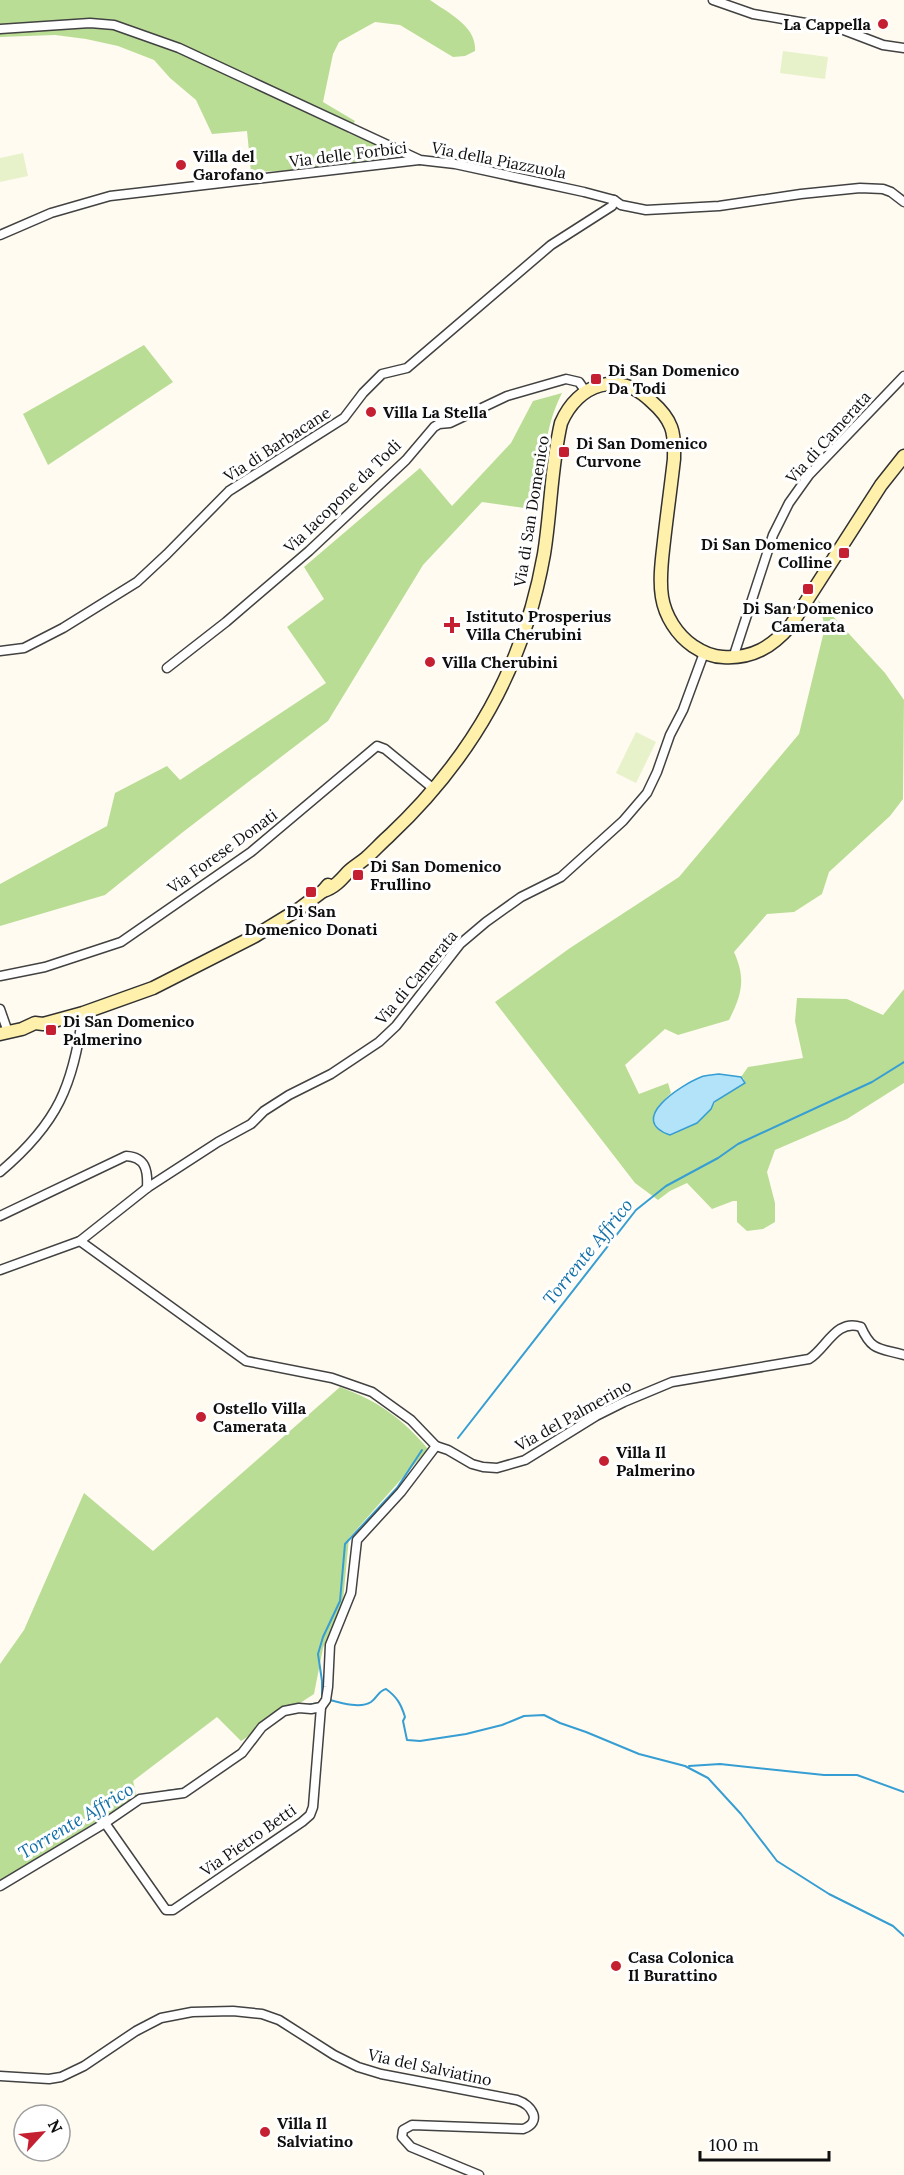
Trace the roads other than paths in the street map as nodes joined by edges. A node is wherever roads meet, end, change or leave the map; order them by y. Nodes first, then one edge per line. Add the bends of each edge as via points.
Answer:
1 (713, 0) edge
2 (0, 29) edge
3 (904, 48) edge
4 (420, 160) junction
5 (614, 200) junction
6 (904, 202) edge
7 (0, 236) edge
8 (904, 376) edge
9 (586, 392) junction
10 (904, 456) edge
11 (0, 651) edge
12 (704, 653) junction
13 (733, 658) junction
14 (167, 668) dead end
15 (435, 790) junction
16 (0, 976) edge
17 (0, 1010) edge
18 (83, 1013) junction
19 (68, 1017) junction
20 (4, 1033) edge
21 (80, 1040) junction
22 (0, 1172) edge
23 (147, 1188) junction
24 (0, 1216) edge
25 (80, 1241) junction
26 (0, 1270) edge
27 (904, 1355) edge
28 (436, 1446) junction
29 (321, 1707) junction
30 (105, 1823) junction
31 (0, 1886) edge
32 (0, 2076) edge
33 (479, 2175) edge

1 - 3 street via 753,14 841,29 883,45
2 - 4 street, Via della Piazzuola via 114,25 179,48
4 - 5 street, Via della Piazzuola via 455,164
4 - 7 street, Via delle Forbici via 110,196 51,213
5 - 6 street, Via della Piazzuola via 646,210 667,210 860,188 883,189
5 - 11 street, Via di Barbacane via 612,206 551,245 407,368 382,374 344,418 229,491 137,582 24,648
8 - 13 street, Via di Camerata via 809,475 789,503 773,536
9 - 12 main road via 598,385 622,384 639,391 664,414 671,427 675,442 661,568 662,596 677,631
9 - 14 street, Via Iacopone da Todi via 579,382 566,379 507,396 434,427 406,460 309,551
9 - 15 main road, Via di San Domenico via 561,423 542,561 530,614 514,658 473,738
10 - 13 main road via 881,484 790,626 768,647
12 - 13 main road
12 - 23 street, Via di Camerata via 647,793 623,821 561,877 521,897 460,944 379,1042 331,1074 289,1095 251,1124
15 - 16 street, Via Forese Donati via 376,746 251,852 121,942 45,967
15 - 18 main road, Via di San Domenico via 330,889 210,961
17 - 20 street
18 - 19 main road, Via di San Domenico
18 - 21 street
19 - 20 main road, Via di San Domenico via 29,1030
19 - 21 street
21 - 22 street via 68,1088 58,1107 30,1146
23 - 24 street via 144,1163 126,1156
23 - 25 street, Via di Camerata
25 - 26 street, Via di Camerata
25 - 28 street, Via del Palmerino via 246,1361 332,1378 372,1392 404,1415
27 - 28 street, Via del Palmerino via 873,1346 861,1327 854,1325 840,1329 808,1359 695,1377 655,1388 596,1416 511,1465 483,1467
28 - 29 street, Via Pietro Betti via 357,1540 351,1593 330,1645 326,1700
29 - 30 street via 284,1711 262,1727 242,1753 184,1793 140,1799
29 - 30 street, Via Pietro Betti via 310,1815 173,1910 166,1910
30 - 31 street
32 - 33 street, Via del Salviatino via 49,2079 67,2075 152,2022 174,2015 218,2011 262,2014 358,2067 527,2105 533,2118 531,2125 523,2129 412,2125 403,2130 402,2137 411,2147

